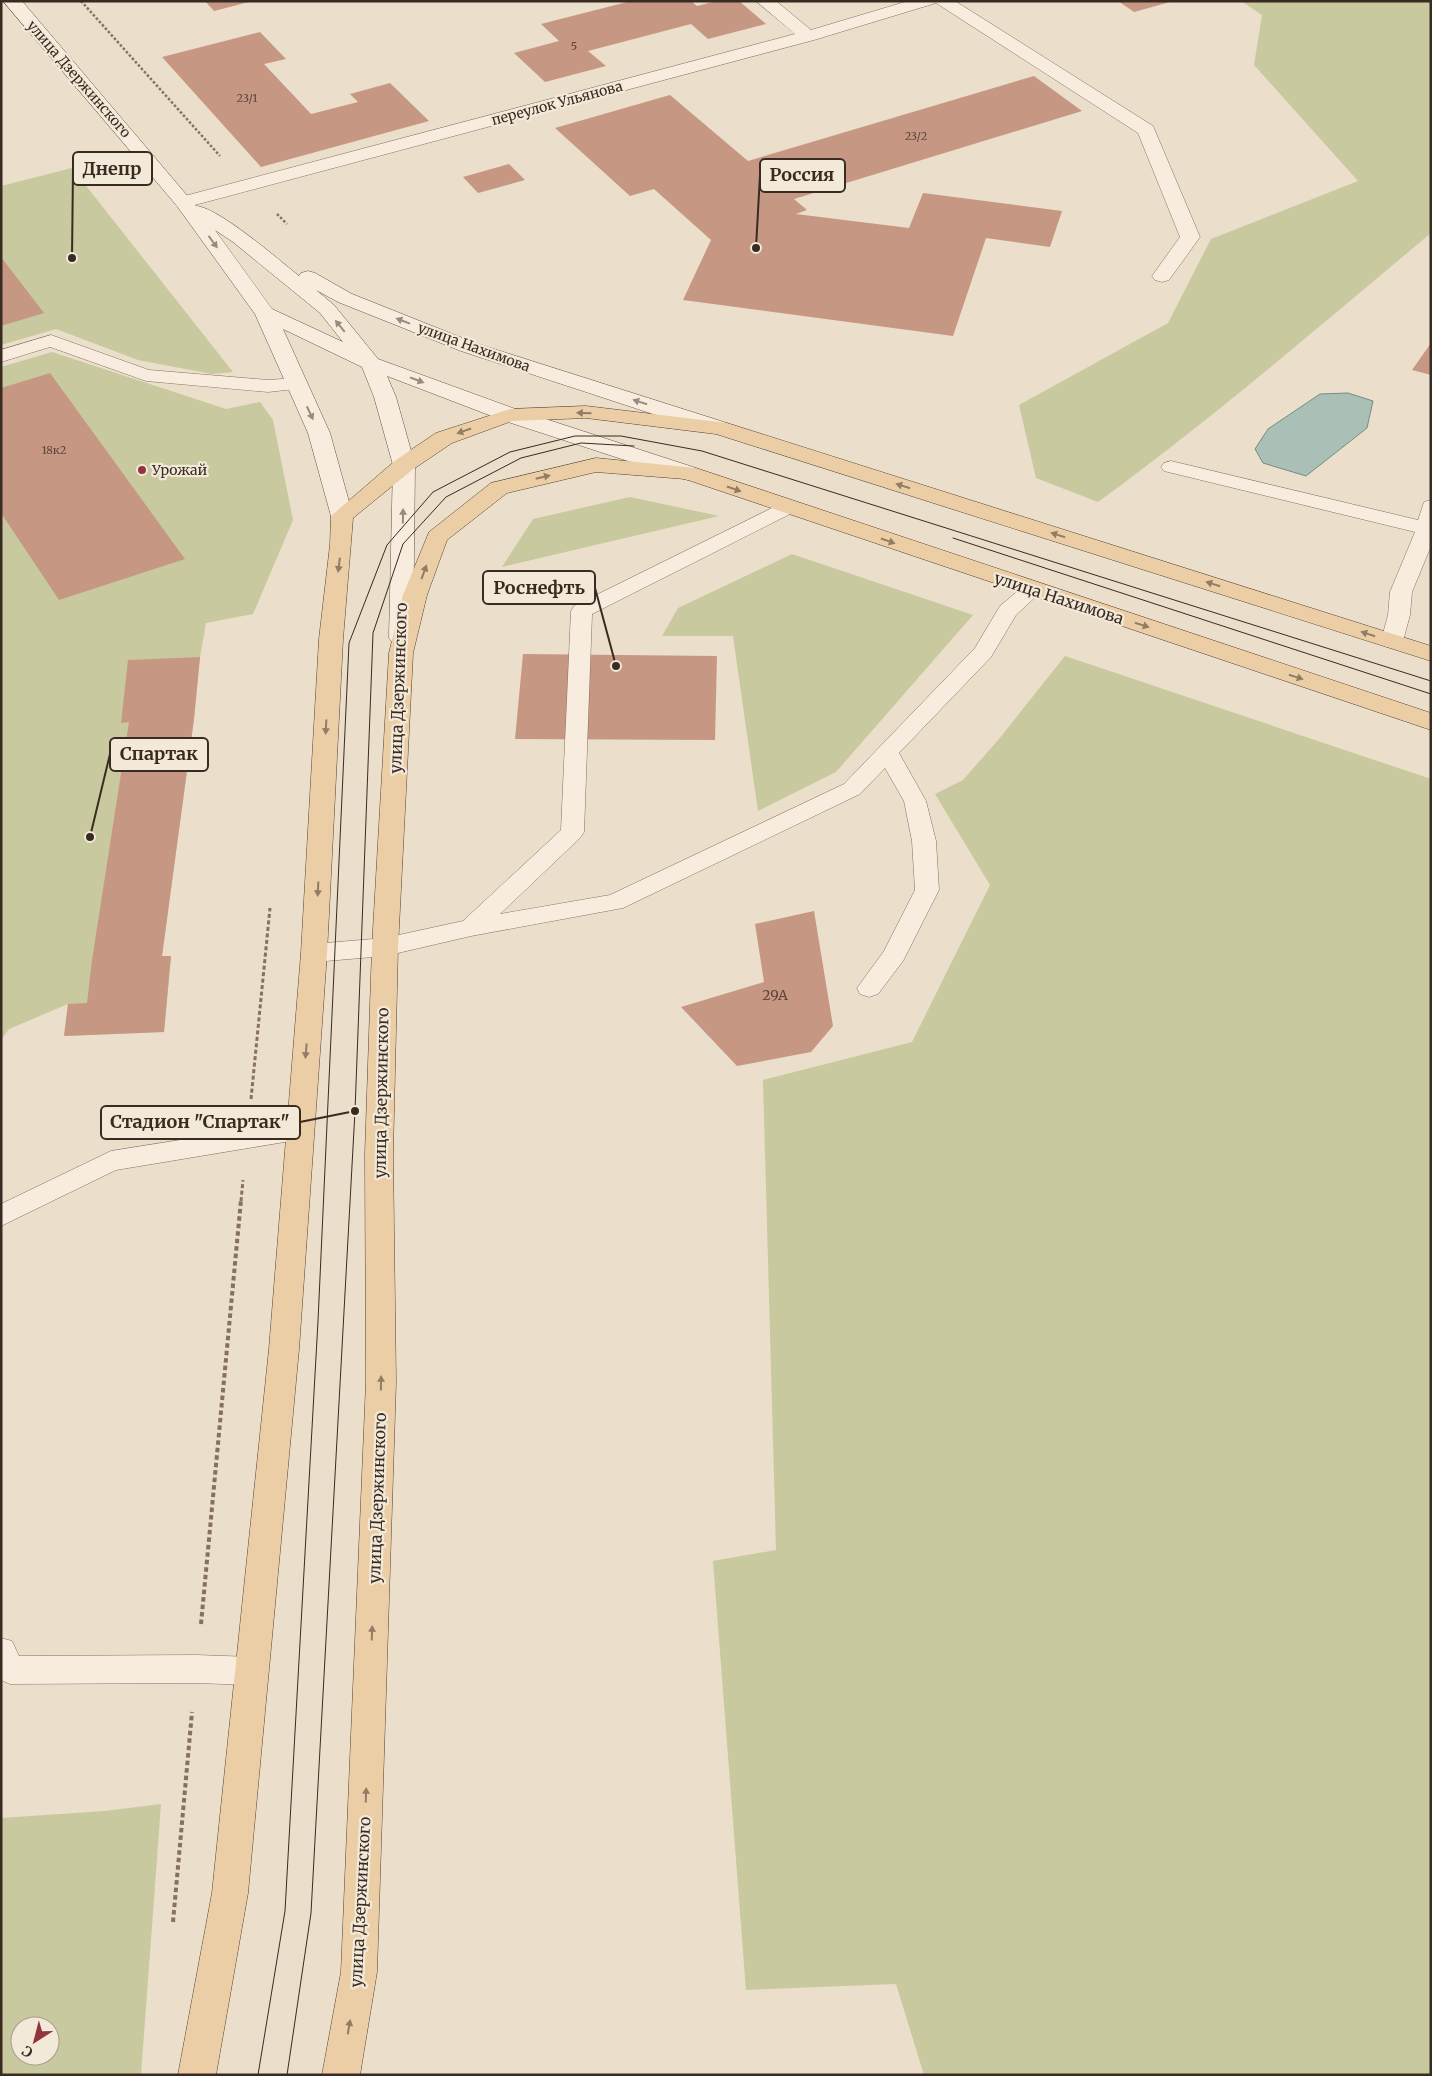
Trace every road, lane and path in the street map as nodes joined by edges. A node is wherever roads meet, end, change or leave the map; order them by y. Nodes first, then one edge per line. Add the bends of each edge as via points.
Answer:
1 (12, 1) edge
2 (81, 1) edge
3 (765, 1) edge
4 (928, 1) edge
5 (943, 1) edge
6 (808, 36) junction
7 (247, 185) junction
8 (184, 202) junction
9 (289, 225) dead end
10 (240, 238) junction
11 (1162, 276) dead end
12 (264, 313) junction
13 (1, 356) edge
14 (371, 363) junction
15 (297, 384) junction
16 (510, 415) junction
17 (719, 428) junction
18 (404, 465) junction
19 (1171, 467) dead end
20 (688, 474) junction
21 (1431, 506) edge
22 (789, 508) junction
23 (342, 516) junction
24 (1426, 528) junction
25 (1033, 589) junction
26 (1392, 642) junction
27 (401, 653) junction
28 (1431, 654) edge
29 (1431, 722) edge
30 (887, 752) junction
31 (271, 902) dead end
32 (471, 928) junction
33 (385, 947) junction
34 (314, 954) junction
35 (869, 988) dead end
36 (300, 1131) junction
37 (247, 1140) junction
38 (1, 1216) edge
39 (1, 1650) edge
40 (196, 1668) junction
41 (252, 1671) junction
42 (172, 1930) dead end
43 (197, 2075) edge
44 (341, 2075) edge

1 - 8 main road, улица Дзержинского
2 - 7 path
3 - 6 main road
4 - 6 main road, переулок Ульянова
5 - 11 main road via 1146,130 1190,237
6 - 7 main road, переулок Ульянова
7 - 8 main road, переулок Ульянова
7 - 9 path
8 - 10 main road, улица Дзержинского
8 -> 12 main road, улица Дзержинского
14 -> 10 main road, улица Дзержинского via 327,309
17 -> 10 main road, улица Нахимова via 468,347 353,302
12 - 14 main road, улица Нахимова
12 - 15 main road, улица Дзержинского
13 - 15 lane via 51,341 146,374 268,386
14 -> 16 main road, улица Нахимова
14 - 18 main road, улица Дзержинского via 385,397
15 -> 23 main road, улица Дзержинского via 319,433
17 -> 16 main road, улица Нахимова via 586,412
16 -> 18 main road, улица Нахимова via 444,438
16 - 20 main road, улица Нахимова
26 -> 17 main road, улица Нахимова
18 - 23 main road, улица Нахимова
27 -> 18 main road, улица Дзержинского
19 - 24 lane
20 -> 22 main road, улица Нахимова
27 -> 20 main road, улица Нахимова via 415,595 436,538 499,488 596,465
21 - 24 lane
22 -> 25 main road, улица Нахимова
22 - 32 lane via 582,611 572,832
23 -> 34 main road, улица Дзержинского via 331,639
24 - 26 lane via 1401,592 1400,615
25 -> 29 main road, улица Нахимова
25 - 30 lane via 1008,611 983,652
26 - 28 main road, улица Нахимова
27 - 33 main road, улица Дзержинского
30 - 32 lane via 852,789 615,902
30 - 35 lane via 915,801 924,841 927,890 894,955
31 - 37 path
32 - 33 lane
33 - 34 lane
44 -> 33 main road, улица Дзержинского via 359,1972 381,1382 379,1154
34 -> 36 main road, улица Дзержинского
36 - 37 lane
36 - 41 main road, улица Дзержинского via 284,1349
37 - 38 lane via 111,1161
37 - 40 path
39 - 40 lane via 10,1670
40 - 41 lane
40 - 42 path
41 - 43 main road, улица Дзержинского via 230,1893

